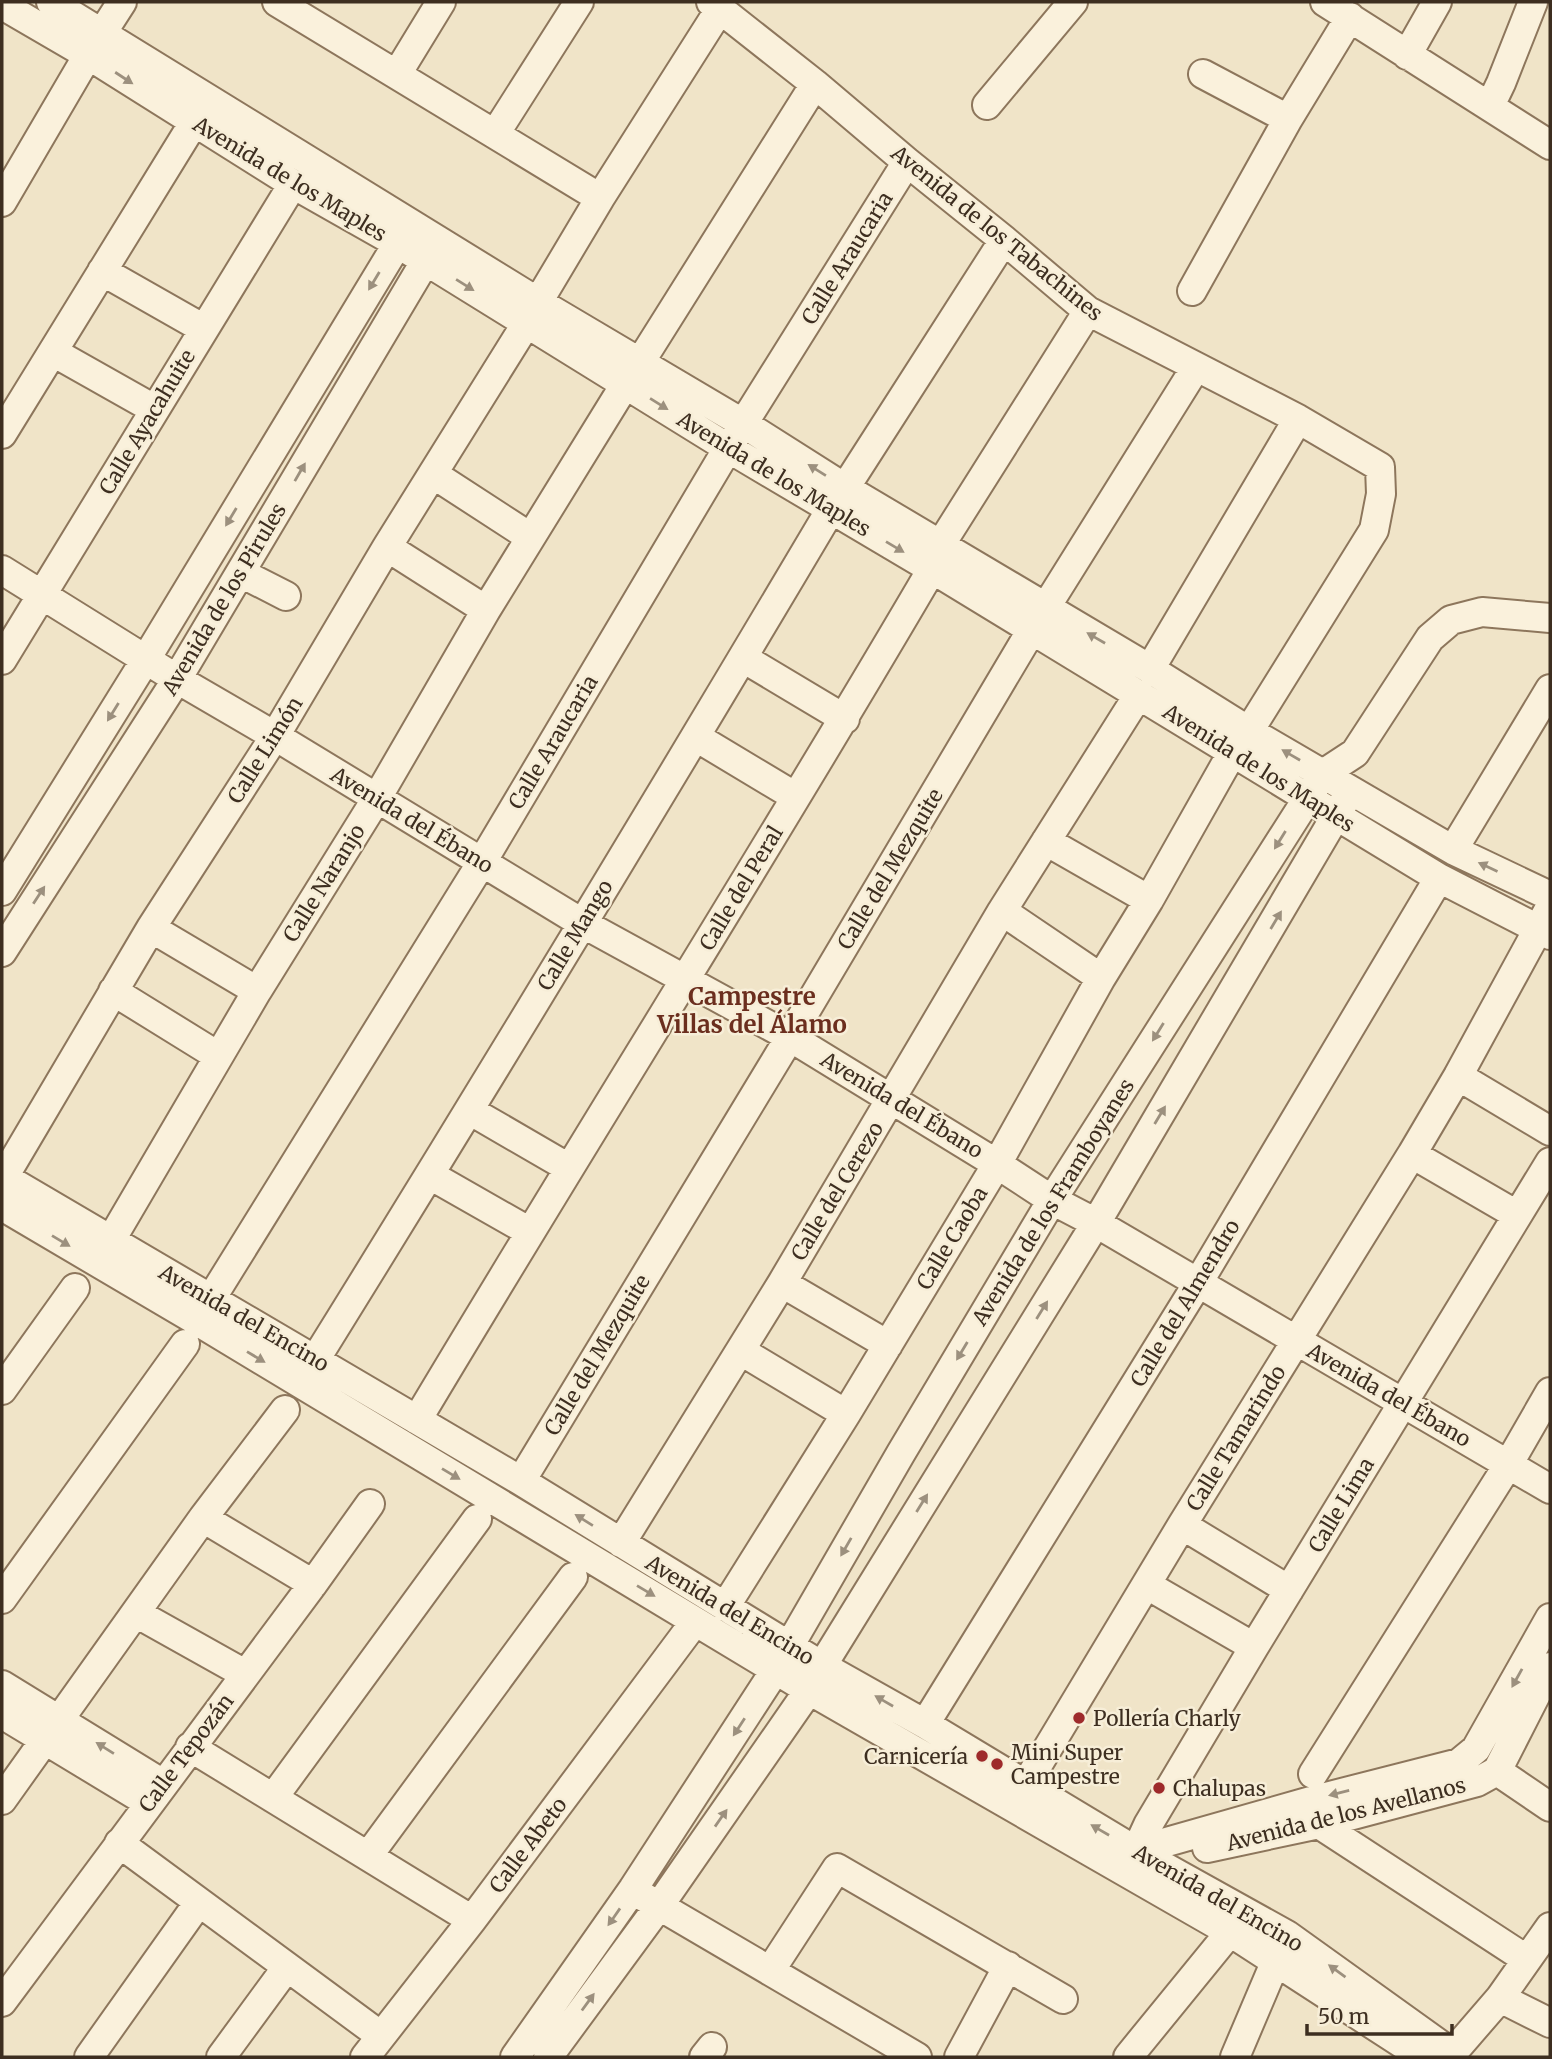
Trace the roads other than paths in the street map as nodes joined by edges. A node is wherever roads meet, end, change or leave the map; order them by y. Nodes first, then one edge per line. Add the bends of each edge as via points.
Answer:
1 (51, 2) edge
2 (122, 2) edge
3 (441, 2) edge
4 (579, 2) edge
5 (1073, 2) edge
6 (1325, 2) edge
7 (1437, 2) edge
8 (1533, 2) edge
9 (288, 5) edge
10 (716, 5) edge
11 (2, 6) edge
12 (1350, 17) junction
13 (95, 44) junction
14 (1407, 55) junction
15 (397, 74) junction
16 (1203, 74) dead end
17 (815, 84) junction
18 (987, 105) dead end
19 (1490, 106) junction
20 (200, 111) junction
21 (1288, 119) junction
22 (495, 134) junction
23 (1550, 145) edge
24 (907, 162) junction
25 (293, 184) junction
26 (600, 198) junction
27 (2, 202) edge
28 (404, 233) junction
29 (1004, 240) junction
30 (431, 250) junction
31 (102, 271) junction
32 (1192, 291) dead end
33 (1087, 311) junction
34 (532, 313) junction
35 (204, 329) junction
36 (52, 352) junction
37 (1196, 367) junction
38 (633, 373) junction
39 (154, 409) junction
40 (1298, 419) junction
41 (2, 435) edge
42 (736, 436) junction
43 (433, 474) junction
44 (838, 499) junction
45 (530, 537) junction
46 (387, 547) junction
47 (937, 556) junction
48 (2, 570) edge
49 (241, 573) junction
50 (42, 596) junction
51 (286, 596) dead end
52 (485, 610) junction
53 (1550, 618) edge
54 (1038, 620) junction
55 (743, 658) junction
56 (146, 659) junction
57 (2, 660) edge
58 (177, 679) junction
59 (1144, 682) junction
60 (1550, 689) edge
61 (845, 719) junction
62 (1249, 731) junction
63 (275, 736) junction
64 (696, 737) junction
65 (1232, 753) junction
66 (1355, 753) junction
67 (1324, 774) junction
68 (1350, 790) junction
69 (796, 797) junction
70 (377, 798) junction
71 (1307, 798) junction
72 (1337, 816) junction
73 (1046, 841) junction
74 (1453, 850) junction
75 (482, 862) junction
76 (1439, 877) junction
77 (2, 891) edge
78 (1550, 896) edge
79 (1149, 900) junction
80 (1002, 911) junction
81 (582, 923) junction
82 (1546, 923) edge
83 (151, 928) junction
84 (2, 952) edge
85 (1101, 978) junction
86 (685, 981) junction
87 (113, 991) junction
88 (257, 991) junction
89 (790, 1037) junction
90 (218, 1056) junction
91 (1458, 1076) junction
92 (891, 1099) junction
93 (469, 1110) junction
94 (1550, 1131) edge
95 (1412, 1154) junction
96 (1550, 1162) edge
97 (997, 1164) junction
98 (569, 1168) junction
99 (430, 1175) junction
100 (3, 1176) edge
101 (1052, 1200) junction
102 (2, 1206) edge
103 (1517, 1215) junction
104 (1096, 1223) junction
105 (530, 1231) junction
106 (111, 1240) junction
107 (782, 1283) junction
108 (1198, 1283) junction
109 (75, 1287) dead end
110 (198, 1321) junction
111 (1296, 1341) junction
112 (888, 1345) junction
113 (741, 1351) junction
114 (315, 1360) junction
115 (2, 1390) edge
116 (1550, 1392) edge
117 (1404, 1402) junction
118 (285, 1410) dead end
119 (845, 1414) junction
120 (417, 1420) junction
121 (1508, 1465) junction
122 (521, 1481) junction
123 (1550, 1489) edge
124 (370, 1504) dead end
125 (203, 1518) junction
126 (477, 1519) dead end
127 (1182, 1525) junction
128 (621, 1543) junction
129 (573, 1577) dead end
130 (313, 1584) junction
131 (1147, 1585) junction
132 (1289, 1590) junction
133 (2, 1600) edge
134 (725, 1607) junction
135 (136, 1613) junction
136 (1550, 1618) edge
137 (688, 1631) dead end
138 (1254, 1647) junction
139 (782, 1657) junction
140 (1550, 1667) edge
141 (245, 1674) junction
142 (816, 1678) junction
143 (2, 1685) edge
144 (2, 1714) edge
145 (925, 1724) junction
146 (52, 1729) junction
147 (190, 1748) junction
148 (1497, 1771) junction
149 (1313, 1774) dead end
150 (1026, 1786) junction
151 (156, 1793) junction
152 (273, 1798) junction
153 (2, 1800) edge
154 (1550, 1807) edge
155 (1329, 1821) junction
156 (119, 1843) junction
157 (368, 1856) junction
158 (1129, 1861) junction
159 (633, 1889) junction
160 (199, 1902) junction
161 (659, 1906) junction
162 (471, 1920) junction
163 (1230, 1932) junction
164 (1287, 1935) junction
165 (1538, 1943) edge
166 (1276, 1961) junction
167 (1008, 1966) junction
168 (287, 1967) junction
169 (770, 1971) junction
170 (1063, 1998) dead end
171 (1500, 1998) junction
172 (2, 2002) edge
173 (1550, 2023) edge
174 (373, 2047) edge
175 (1451, 2055) edge
176 (89, 2057) edge
177 (221, 2057) edge
178 (515, 2057) edge
179 (548, 2057) edge
180 (917, 2057) edge
181 (959, 2057) edge
182 (1128, 2057) edge
183 (1235, 2057) edge
184 (1423, 2057) edge

1 - 13 street, Avenida de los Maples
2 - 13 street
3 - 15 street
4 - 22 street
5 - 18 street
6 - 12 street
7 - 14 street
8 - 19 street
9 - 15 street
10 - 17 street, Avenida de los Tabachines
10 - 26 street, Calle Limón
11 - 13 street, Avenida de los Maples
12 - 14 street
12 - 21 street
13 - 20 street, Avenida de los Maples
13 - 27 street
14 - 19 street
15 - 22 street
16 - 21 street
17 - 24 street, Avenida de los Tabachines
17 - 38 street, Calle Naranjo
19 - 23 street
20 - 25 street, Avenida de los Maples
20 - 28 street, Avenida de los Maples
20 - 31 street
21 - 32 street
22 - 26 street
24 - 29 street, Avenida de los Tabachines
24 - 42 street, Calle Araucaria
25 - 28 street, Avenida de los Maples
25 - 35 street, Calle Ayacahuite
26 - 34 street, Calle Limón
28 - 30 street, Avenida de los Maples
28 -> 56 street, Avenida de los Pirules
29 - 33 street, Avenida de los Tabachines
29 - 44 street, Calle Mango
30 - 34 street, Avenida de los Maples
49 -> 30 street, Avenida de los Pirules
31 - 35 street
31 - 36 street
33 - 37 street, Avenida de los Tabachines
33 - 47 street, Calle del Peral
34 - 38 street, Avenida de los Maples
34 - 43 street, Calle Limón
35 - 39 street, Calle Ayacahuite
36 - 39 street
36 - 41 street
37 - 40 street, Avenida de los Tabachines
37 - 54 street, Calle del Mezquite
38 - 42 street, Avenida de los Maples
38 - 45 street, Calle Naranjo
39 - 50 street, Calle Ayacahuite
40 - 59 street, Calle del Cerezo
40 - 62 street, Avenida de los Tabachines via 1380,467 1381,494 1374,530
42 - 44 street, Avenida de los Maples
42 - 75 street, Calle Araucaria
43 - 45 street
43 - 46 street, Calle Limón
44 - 47 street, Avenida de los Maples
44 - 55 street, Calle Mango
45 - 52 street, Calle Naranjo
46 - 52 street
46 - 63 street, Calle Limón
47 - 54 street, Avenida de los Maples
47 - 61 street, Calle del Peral
48 - 50 street, Avenida del Ébano
49 - 51 street
49 - 58 street, Avenida de los Pirules
50 - 56 street, Avenida del Ébano
50 - 57 street, Calle Ayacahuite
52 - 70 street, Calle Naranjo
53 - 66 street, Avenida de los Framboyanes via 1482,612 1451,620 1430,638
54 - 59 street, Avenida de los Maples
54 - 89 street, Calle del Mezquite
55 - 61 street
55 - 64 street, Calle Mango
56 - 58 street, Avenida del Ébano
56 -> 77 street, Avenida de los Pirules
58 - 63 street, Avenida del Ébano
84 -> 58 street, Avenida de los Pirules
59 - 62 street, Avenida de los Maples
59 - 65 street, Avenida de los Maples
59 - 73 street, Calle del Cerezo
60 - 74 street
61 - 69 street, Calle del Peral
67 -> 62 street, Avenida de los Maples
63 - 70 street, Avenida del Ébano
63 - 83 street, Calle Limón
64 - 69 street
64 - 81 street, Calle Mango
65 - 71 street, Avenida de los Maples
65 - 79 street, Calle Caoba
66 - 67 street, Avenida de los Framboyanes
66 - 68 street, Avenida de los Framboyanes
67 - 68 street, Avenida de los Maples
67 - 71 street, Avenida de los Framboyanes
68 - 72 street, Avenida de los Framboyanes
68 - 74 street, Avenida de los Maples
69 - 86 street, Calle del Peral
70 - 75 street, Avenida del Ébano
70 - 88 street, Calle Naranjo
71 - 72 street, Avenida de los Maples
71 -> 101 street, Avenida de los Framboyanes
72 - 76 street, Avenida de los Maples
104 -> 72 street, Avenida de los Framboyanes
73 - 79 street
73 - 80 street, Calle del Cerezo
78 -> 74 street, Avenida de los Maples
75 - 81 street, Avenida del Ébano
75 - 110 street, Calle Araucaria
76 - 82 street, Avenida de los Maples
76 - 108 street, Calle del Almendro
79 - 85 street, Calle Caoba
80 - 85 street
80 - 92 street, Calle del Cerezo
81 - 86 street, Avenida del Ébano
81 - 93 street, Calle Mango
82 - 91 street, Calle Tamarindo
83 - 87 street, Calle Limón
83 - 88 street
85 - 97 street, Calle Caoba
86 - 89 street, Avenida del Ébano
86 - 98 street, Calle del Peral
87 - 90 street
87 - 100 street, Calle Limón
88 - 90 street, Calle Naranjo
89 - 92 street, Avenida del Ébano
89 - 122 street, Calle del Mezquite
90 - 106 street, Calle Naranjo
91 - 94 street
91 - 95 street, Calle Tamarindo
92 - 97 street, Avenida del Ébano
92 - 107 street, Calle del Cerezo
93 - 98 street
93 - 99 street, Calle Mango
95 - 103 street
95 - 111 street, Calle Tamarindo
96 - 103 street, Calle Lima
97 - 101 street, Avenida del Ébano
97 - 112 street, Calle Caoba
98 - 105 street, Calle del Peral
99 - 105 street
99 - 114 street, Calle Mango
100 - 106 street, Avenida del Encino
101 - 104 street, Avenida del Ébano
101 -> 139 street, Avenida de los Framboyanes
102 -> 110 street, Avenida del Encino
103 - 117 street, Calle Lima
104 - 108 street, Avenida del Ébano
142 -> 104 street, Avenida de los Framboyanes
105 - 120 street, Calle del Peral
106 - 110 street, Avenida del Encino
107 - 112 street
107 - 113 street, Calle del Cerezo
108 - 111 street, Avenida del Ébano
108 - 145 street, Calle del Almendro
109 - 115 street
110 - 114 street, Avenida del Encino
110 - 133 street, Calle Araucaria
110 -> 139 street, Avenida del Encino
111 - 117 street, Avenida del Ébano
111 - 127 street, Calle Tamarindo
112 - 119 street, Calle Caoba
113 - 119 street
113 - 128 street, Calle del Cerezo
114 - 120 street, Avenida del Encino
116 - 121 street
117 - 121 street, Avenida del Ébano
117 - 132 street, Calle Lima
118 - 125 street
119 - 134 street, Calle Caoba
120 - 122 street, Avenida del Encino
121 - 123 street, Avenida del Ébano
121 - 149 street
128 -> 122 street, Avenida del Encino
124 - 130 street, Calle Tepozán
125 - 130 street
125 - 135 street
126 - 152 street
127 - 131 street, Calle Tamarindo
127 - 132 street
128 - 134 street, Avenida del Encino
129 - 157 street
130 - 141 street, Calle Tepozán
131 - 138 street
131 - 150 street, Calle Tamarindo
132 - 138 street, Calle Lima
134 - 139 street, Avenida del Encino
135 - 141 street
135 - 146 street
136 -> 158 street, Avenida de los Avellanos via 1476,1749 1459,1763 1318,1799
137 - 162 street, Calle Abeto
138 - 158 street, Calle Lima
139 - 142 street, Avenida del Encino
139 -> 159 street, Avenida de los Framboyanes
140 - 148 street
141 - 147 street, Calle Tepozán
145 -> 142 street, Avenida del Encino
142 - 158 street, Avenida del Encino
161 -> 142 street, Avenida de los Framboyanes
143 - 146 street
144 - 146 street
145 - 150 street, Avenida del Encino
146 - 151 street
146 - 153 street
147 - 151 street, Calle Tepozán
147 - 152 street
148 - 154 street
148 - 155 street, Avenida de los Avellanos via 1477,1782
158 -> 150 street, Avenida del Encino
151 - 156 street, Calle Tepozán
152 - 157 street
155 - 158 street, Avenida de los Avellanos
155 - 165 street
156 - 160 street
156 - 172 street, Calle Tepozán
157 - 162 street
158 - 163 street, Avenida del Encino
158 - 164 street, Avenida del Encino
159 - 161 street
159 -> 178 street, Avenida de los Framboyanes
160 - 168 street
160 - 176 street
161 - 169 street
179 -> 161 street, Avenida de los Framboyanes
162 - 174 street, Calle Abeto
163 - 166 street, Avenida del Encino
163 - 182 street
164 - 166 street
175 -> 164 street, Avenida del Encino
165 - 171 street
166 - 183 street
166 - 184 street, Avenida del Encino
167 - 169 street via 837,1868
167 - 170 street
167 - 181 street
168 - 174 street
168 - 177 street
169 - 180 street
171 - 173 street
171 - 175 street

